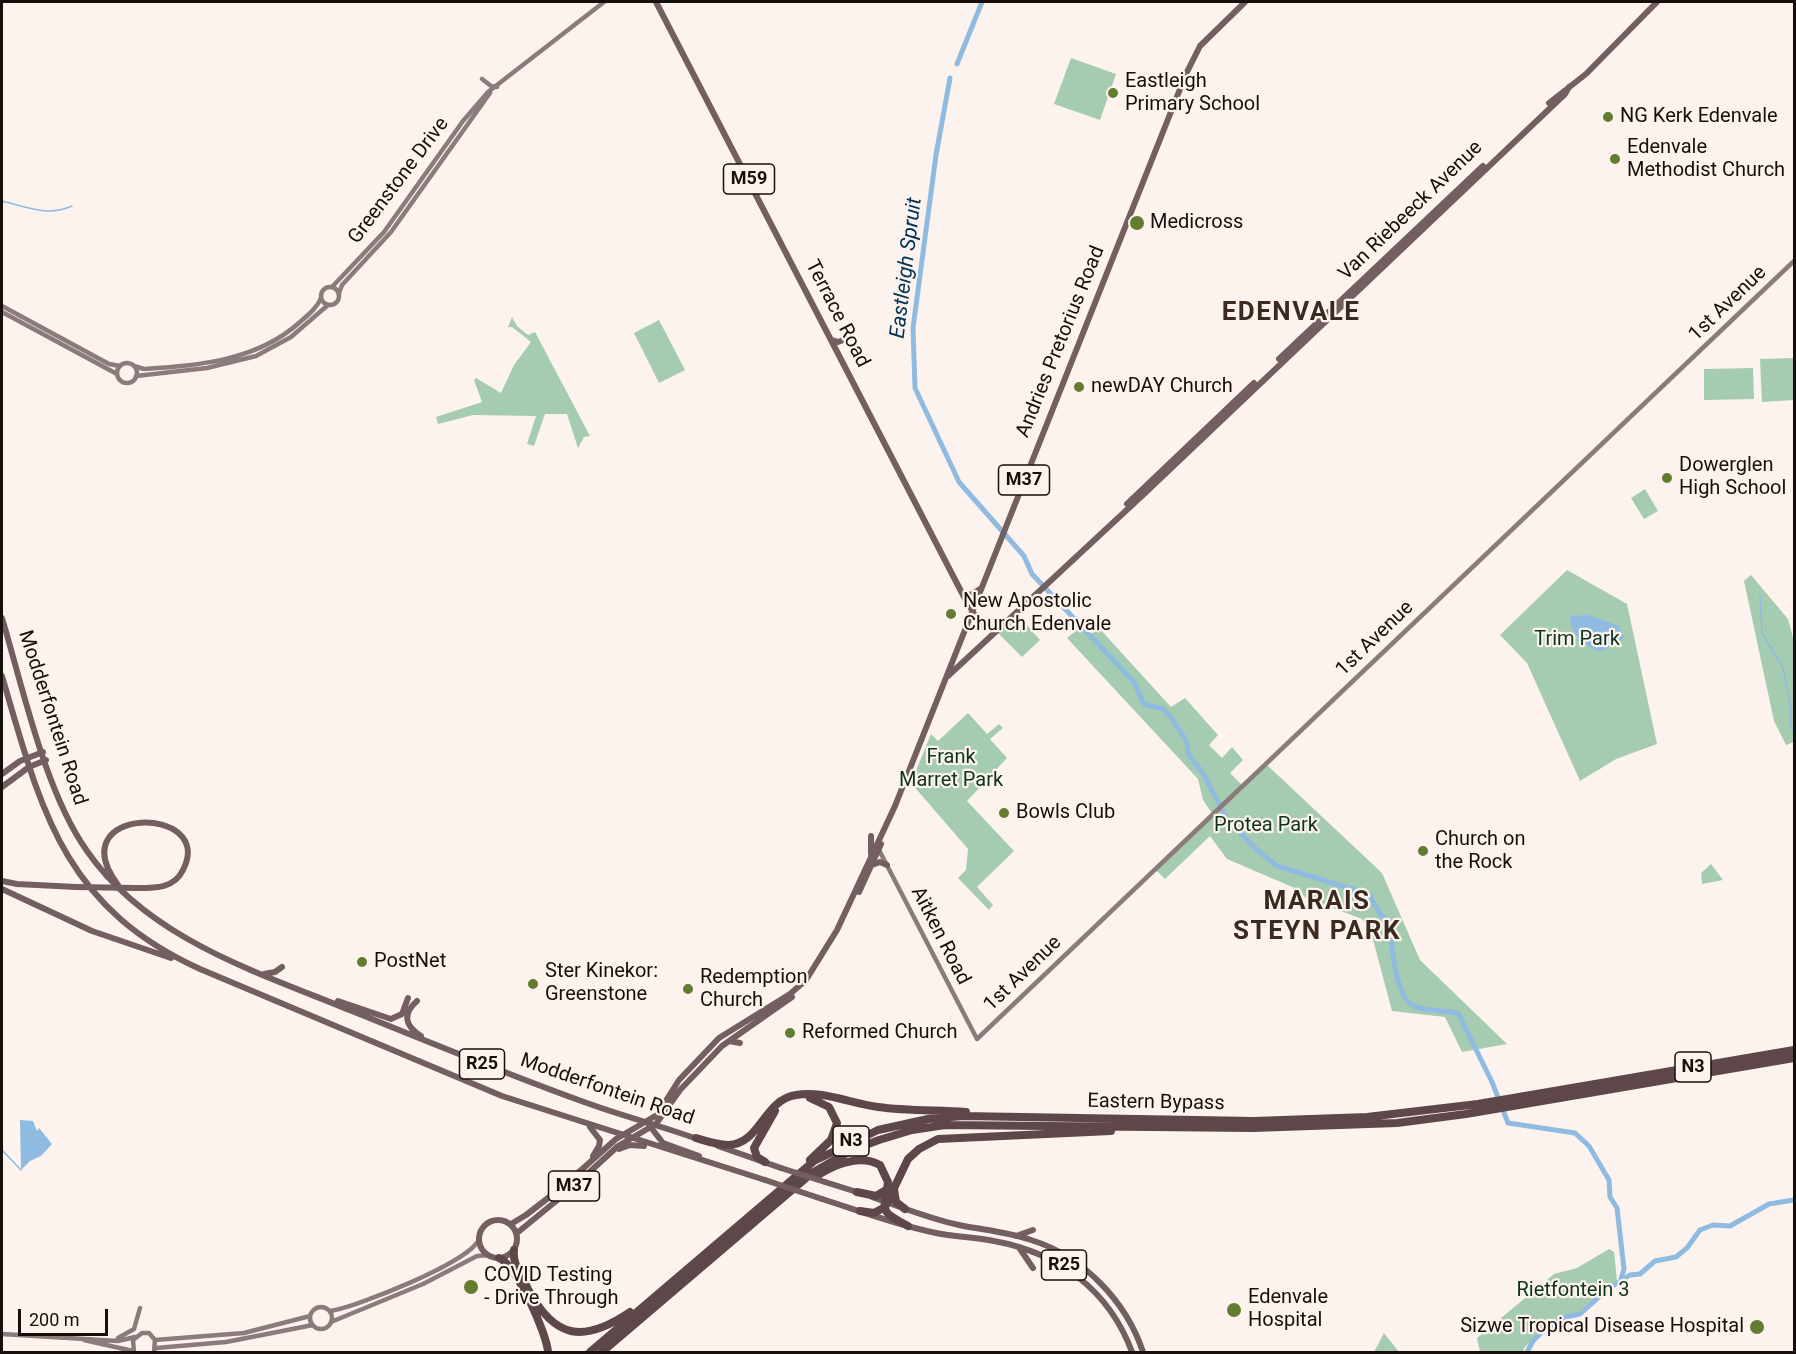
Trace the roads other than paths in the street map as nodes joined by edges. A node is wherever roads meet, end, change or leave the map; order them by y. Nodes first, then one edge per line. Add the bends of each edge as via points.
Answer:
1 (604, 2) edge
2 (657, 2) edge
3 (1245, 2) edge
4 (1250, 2) edge
5 (1657, 2) edge
6 (1196, 53) junction
7 (482, 79) dead end
8 (497, 87) junction
9 (489, 92) junction
10 (1794, 261) edge
11 (332, 287) junction
12 (339, 293) junction
13 (321, 298) junction
14 (328, 305) junction
15 (2, 306) edge
16 (2, 312) edge
17 (849, 338) dead end
18 (831, 340) junction
19 (120, 366) junction
20 (134, 366) junction
21 (117, 374) junction
22 (136, 376) junction
23 (981, 589) junction
24 (963, 595) junction
25 (972, 611) junction
26 (2, 618) edge
27 (978, 621) junction
28 (966, 624) junction
29 (997, 628) junction
30 (986, 638) junction
31 (2, 676) edge
32 (945, 678) junction
33 (43, 752) junction
34 (26, 758) junction
35 (46, 760) junction
36 (29, 767) junction
37 (2, 774) edge
38 (2, 787) edge
39 (871, 836) dead end
40 (878, 848) junction
41 (871, 861) junction
42 (886, 865) junction
43 (2, 881) edge
44 (2, 889) edge
45 (133, 902) junction
46 (833, 940) junction
47 (177, 959) junction
48 (282, 967) dead end
49 (263, 974) junction
50 (317, 996) junction
51 (408, 998) dead end
52 (417, 1001) dead end
53 (744, 1029) junction
54 (977, 1039) joint
55 (729, 1041) junction
56 (441, 1047) junction
57 (1794, 1050) edge
58 (1794, 1058) edge
59 (1593, 1088) junction
60 (669, 1106) junction
61 (1492, 1106) junction
62 (562, 1116) junction
63 (1070, 1118) junction
64 (651, 1124) junction
65 (1191, 1128) junction
66 (676, 1131) junction
67 (621, 1136) junction
68 (630, 1138) junction
69 (696, 1138) junction
70 (657, 1147) junction
71 (610, 1153) junction
72 (765, 1162) junction
73 (583, 1168) junction
74 (763, 1180) junction
75 (894, 1184) junction
76 (887, 1190) junction
77 (857, 1192) junction
78 (885, 1204) junction
79 (770, 1208) junction
80 (905, 1209) junction
81 (860, 1211) junction
82 (510, 1224) junction
83 (908, 1226) junction
84 (1033, 1230) dead end
85 (517, 1233) junction
86 (1016, 1236) junction
87 (479, 1239) junction
88 (1017, 1246) junction
89 (514, 1250) junction
90 (489, 1255) junction
91 (498, 1258) junction
92 (1033, 1268) dead end
93 (676, 1277) junction
94 (657, 1295) junction
95 (140, 1308) dead end
96 (330, 1311) junction
97 (310, 1316) junction
98 (331, 1322) junction
99 (313, 1325) junction
100 (2, 1334) edge
101 (135, 1337) junction
102 (81, 1339) junction
103 (104, 1339) junction
104 (155, 1340) junction
105 (155, 1350) edge
106 (134, 1352) edge
107 (548, 1353) edge
108 (590, 1353) edge
109 (602, 1353) edge
110 (1132, 1353) edge
111 (1143, 1353) edge

1 - 8 main road
2 - 18 main road, Terrace Road / M59
3 - 6 main road, M37
4 - 6 main road, M37
5 - 29 main road, Van Riebeeck Avenue via 1406,245
6 - 23 main road, Andries Pretorius Road / M37
7 - 8 main road
8 - 9 main road
9 - 11 main road, Greenstone Drive via 463,121 384,232
9 - 12 main road, Greenstone Drive via 391,232
10 - 54 main road, 1st Avenue
11 - 12 main road
11 - 13 main road via 323,290
12 - 14 main road via 337,303
13 - 14 main road
13 - 20 main road via 294,328 255,351 212,362 144,369
14 - 22 main road via 291,337 256,356 212,367
15 - 19 main road via 109,364
16 - 21 main road
17 - 18 main road
18 - 24 main road, Terrace Road / M59
19 - 20 main road
19 - 21 main road
20 - 22 main road
21 - 22 main road via 127,383
23 - 24 main road
23 - 25 main road, Andries Pretorius Road / M37
24 - 25 main road, Terrace Road / M59
24 - 28 main road
25 - 27 main road, Terrace Road / M59
25 - 28 main road, Andries Pretorius Road / M37
26 - 33 main road, Modderfontein Road / R25
27 - 28 main road
27 - 29 main road via 988,629
27 - 30 main road, Terrace Road
28 - 32 main road, Andries Pretorius Road / M37
29 - 30 main road, Van Riebeeck Avenue
30 - 32 main road, Van Riebeeck Avenue
31 - 34 main road, Modderfontein Road / R25
32 - 40 main road, Van Riebeeck Avenue / M37
33 - 34 main road
33 - 35 main road, Modderfontein Road / R25
34 - 36 main road, Modderfontein Road / R25
34 - 37 main road
35 - 36 main road
35 - 45 main road, Modderfontein Road / R25 via 61,806 86,850
36 - 38 main road
36 - 47 main road, Modderfontein Road / R25 via 51,826 80,875 114,914
39 - 41 main road
40 - 41 main road, Van Riebeeck Avenue / M37
40 - 42 main road, Aitken Road
41 - 42 main road
41 - 46 main road, Van Riebeeck Avenue / M37
42 - 54 main road, Aitken Road
43 - 45 main road, bridge via 24,885 76,887 135,888 172,883 187,857 179,835 155,822 138,821 121,828 110,839 106,857 110,873
44 - 47 main road via 92,931
45 - 49 main road, Modderfontein Road / R25 via 179,935
46 - 53 main road, Van Riebeeck Avenue / M37 via 808,983
46 - 64 main road, Van Riebeeck Avenue / M37 via 803,984 709,1047 676,1083
47 - 62 main road, Modderfontein Road / R25 via 502,1096
48 - 49 main road
49 - 50 main road, Modderfontein Road / R25
50 - 51 main road via 391,1019 402,1014
50 - 56 main road, Modderfontein Road / R25
52 - 56 main road via 407,1016 409,1027
53 - 55 main road, Van Riebeeck Avenue / M37
53 - 55 main road via 741,1041
55 - 60 main road, Van Riebeeck Avenue / M37 via 694,1073
56 - 64 main road, Modderfontein Road / R25
57 - 59 highway, Eastern Bypass / N3
58 - 59 highway, Eastern Bypass / N3
59 - 61 highway, Eastern Bypass / N3
60 - 64 main road, Van Riebeeck Avenue / M37
60 - 66 main road via 667,1122
61 - 63 highway, Eastern Bypass / N3 via 1334,1119
61 - 65 highway, Eastern Bypass / N3 via 1405,1122 1335,1127
62 - 67 main road, Modderfontein Road / R25
62 - 73 main road via 591,1128 599,1136 599,1146
63 - 69 highway via 886,1108 804,1094 777,1103 744,1141 725,1145
63 - 93 highway, Eastern Bypass / N3 via 945,1117 878,1130 814,1161
64 - 66 main road, Modderfontein Road / R25
64 - 67 main road, M37
64 - 68 main road, Van Riebeeck Avenue / M37
64 - 74 main road via 663,1143
65 - 75 highway via 945,1138 930,1142 911,1155
65 - 79 highway, Eastern Bypass / N3 via 963,1124 912,1130 852,1150 828,1163
66 - 69 main road, Modderfontein Road / R25
67 - 68 main road, Modderfontein Road / R25
67 - 73 main road, M37
68 - 70 main road, Modderfontein Road / R25
68 - 71 main road, M37
69 - 72 main road, Modderfontein Road / R25
70 - 71 main road via 630,1145
70 - 74 main road, Modderfontein Road / R25
71 - 85 main road, M37
72 - 77 main road, Modderfontein Road / R25, bridge
72 - 93 highway via 756,1155 755,1144 782,1104 812,1099 834,1113 837,1127 828,1144
73 - 82 main road, M37 via 548,1199
74 - 81 main road, Modderfontein Road / R25, bridge
75 - 78 highway
75 - 80 highway via 895,1199
76 - 77 highway via 876,1196
76 - 78 highway
76 - 79 highway via 888,1178 880,1165 852,1161 823,1172
77 - 78 main road, Modderfontein Road / R25
78 - 80 main road, Modderfontein Road / R25
78 - 81 highway via 874,1213
78 - 83 highway via 891,1217
79 - 109 highway, Eastern Bypass / N3
80 - 86 main road, Modderfontein Road / R25 via 958,1225
81 - 83 main road, Modderfontein Road / R25
82 - 85 main road
82 - 87 main road via 491,1221 481,1230
83 - 88 main road, Modderfontein Road / R25
84 - 86 main road
85 - 89 main road
86 - 111 main road, Modderfontein Road / R25 via 1057,1250 1093,1276 1128,1320
87 - 90 main road
87 - 96 main road via 470,1252 431,1272 380,1295
88 - 92 main road
88 - 110 main road, Modderfontein Road / R25 via 1056,1261 1080,1277 1109,1309
89 - 91 main road
89 - 94 highway via 516,1265 541,1312 568,1331 604,1328
90 - 91 main road
90 - 98 main road via 477,1256 423,1284
91 - 107 highway via 508,1265 534,1312 544,1332
93 - 94 highway, Eastern Bypass / N3
94 - 108 highway, Eastern Bypass / N3
95 - 103 main road via 130,1333
96 - 97 main road via 318,1307
96 - 98 main road
97 - 99 main road
97 - 104 main road via 244,1333
98 - 99 main road via 323,1329
99 - 105 main road via 233,1341
100 - 102 main road
101 - 103 main road
101 - 104 main road via 146,1333
101 - 106 main road
102 - 103 main road
102 - 106 main road
104 - 105 main road

